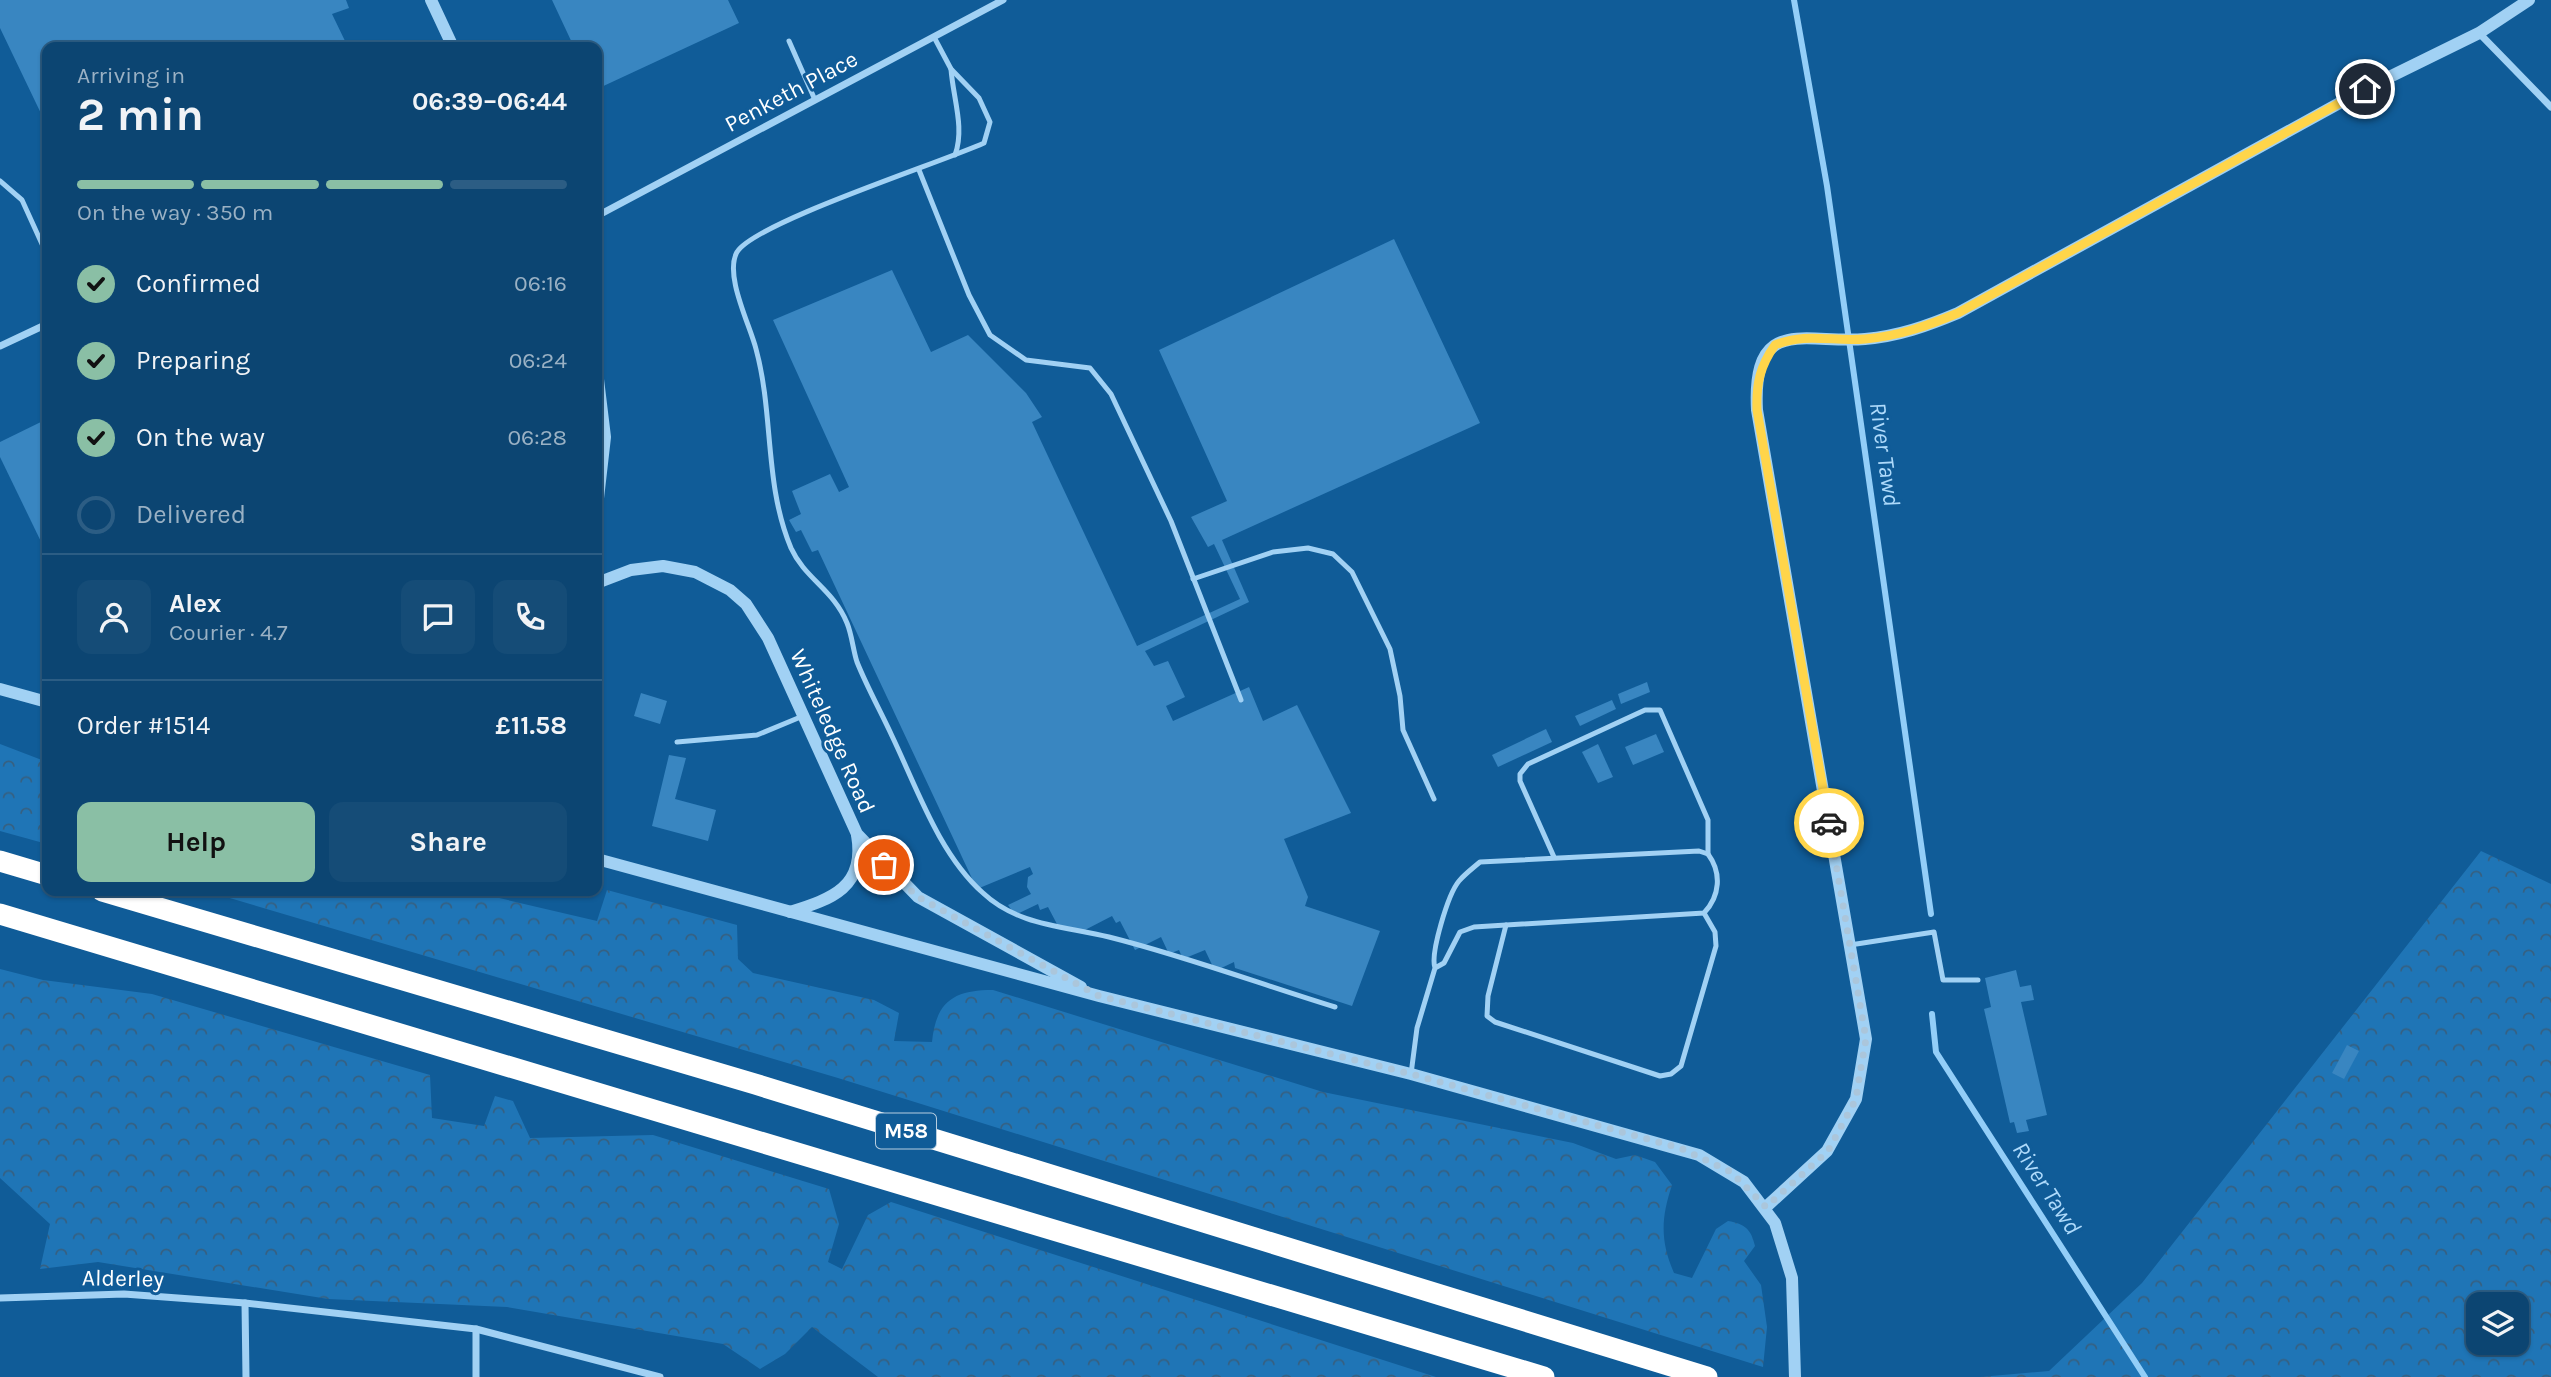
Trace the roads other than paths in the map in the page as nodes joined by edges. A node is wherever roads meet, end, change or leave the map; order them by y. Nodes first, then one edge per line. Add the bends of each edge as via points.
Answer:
1 (431, 0) edge
2 (1003, 0) edge
3 (2529, 0) edge
4 (2479, 33) junction
5 (934, 37) junction
6 (789, 41) dead end
7 (449, 42) edge
8 (951, 69) junction
9 (815, 100) junction
10 (2551, 107) edge
11 (955, 156) junction
12 (919, 170) junction
13 (0, 181) edge
14 (602, 213) edge
15 (42, 244) edge
16 (42, 326) edge
17 (0, 346) edge
18 (602, 412) edge
19 (602, 463) edge
20 (1194, 579) junction
21 (602, 581) edge
22 (0, 689) edge
23 (1241, 700) dead end
24 (42, 701) edge
25 (803, 716) junction
26 (677, 741) dead end
27 (1434, 799) dead end
28 (856, 834) junction
29 (1708, 854) junction
30 (1554, 857) junction
31 (602, 860) edge
32 (0, 861) edge
33 (42, 873) edge
34 (119, 896) edge
35 (790, 912) junction
36 (1704, 913) junction
37 (0, 914) edge
38 (1506, 925) junction
39 (1850, 945) junction
40 (1435, 968) junction
41 (1978, 980) dead end
42 (1099, 996) junction
43 (1335, 1007) dead end
44 (1411, 1074) junction
45 (1766, 1207) junction
46 (0, 1298) edge
47 (245, 1303) junction
48 (476, 1329) junction
49 (246, 1377) edge
50 (476, 1377) edge
51 (660, 1377) edge
52 (1544, 1377) edge
53 (1707, 1377) edge
54 (1795, 1377) edge

1 - 7 street
2 - 5 street, Penketh Place
3 - 4 street
4 - 10 street
4 - 39 street via 2365,89 1958,313 1900,335 1863,340 1809,336 1775,345 1763,362 1756,386 1757,410
5 - 8 lane
5 - 9 street, Penketh Place
6 - 9 lane
8 - 11 lane via 961,130
8 - 11 lane via 979,98 990,122 984,143
9 - 14 street, Penketh Place
11 - 12 lane
12 - 20 lane via 990,335 1026,360 1090,368 1111,394
12 - 43 lane via 804,213 757,236 738,249 733,261 735,283 766,390 776,506 793,551 807,574 830,593 847,623 857,662 919,794 951,852 983,894 1010,913 1041,924 1109,937
13 - 15 lane via 22,200
16 - 17 street
18 - 19 street
20 - 23 lane
20 - 27 lane via 1273,552 1308,548 1333,554 1352,572 1390,649 1403,730
21 - 25 street, Whiteledge Road via 631,570 663,566 695,572 730,590 763,629
22 - 24 street
25 - 26 lane via 757,735
25 - 28 street, Whiteledge Road
28 - 35 street via 860,852 848,883 827,900
28 - 42 street, Whiteledge Road via 918,897
29 - 30 lane
29 - 30 lane via 1708,820 1660,710 1645,710 1528,764 1520,774
29 - 36 lane via 1717,871 1717,884 1716,897
30 - 40 lane via 1480,862 1457,883 1432,959
31 - 35 street, Whiteledge Road
32 - 33 highway
34 - 53 highway, M58 via 755,1084
35 - 42 street, Whiteledge Road
36 - 38 lane
36 - 38 lane via 1715,932 1716,946 1681,1066 1660,1076 1487,1016
37 - 52 highway, M58
38 - 40 lane via 1460,932 1444,963
39 - 41 lane via 1934,932 1943,980
39 - 45 street via 1866,1039 1856,1099 1828,1151
40 - 44 lane via 1417,1028
42 - 44 street, Whiteledge Road
44 - 45 street, Whiteledge Road via 1699,1155 1731,1172
45 - 54 street, Whiteledge Road via 1783,1240 1793,1278
46 - 47 street, Alderley via 124,1294
47 - 48 street, Alderley
47 - 49 street
48 - 50 street
48 - 51 street, Alderley

